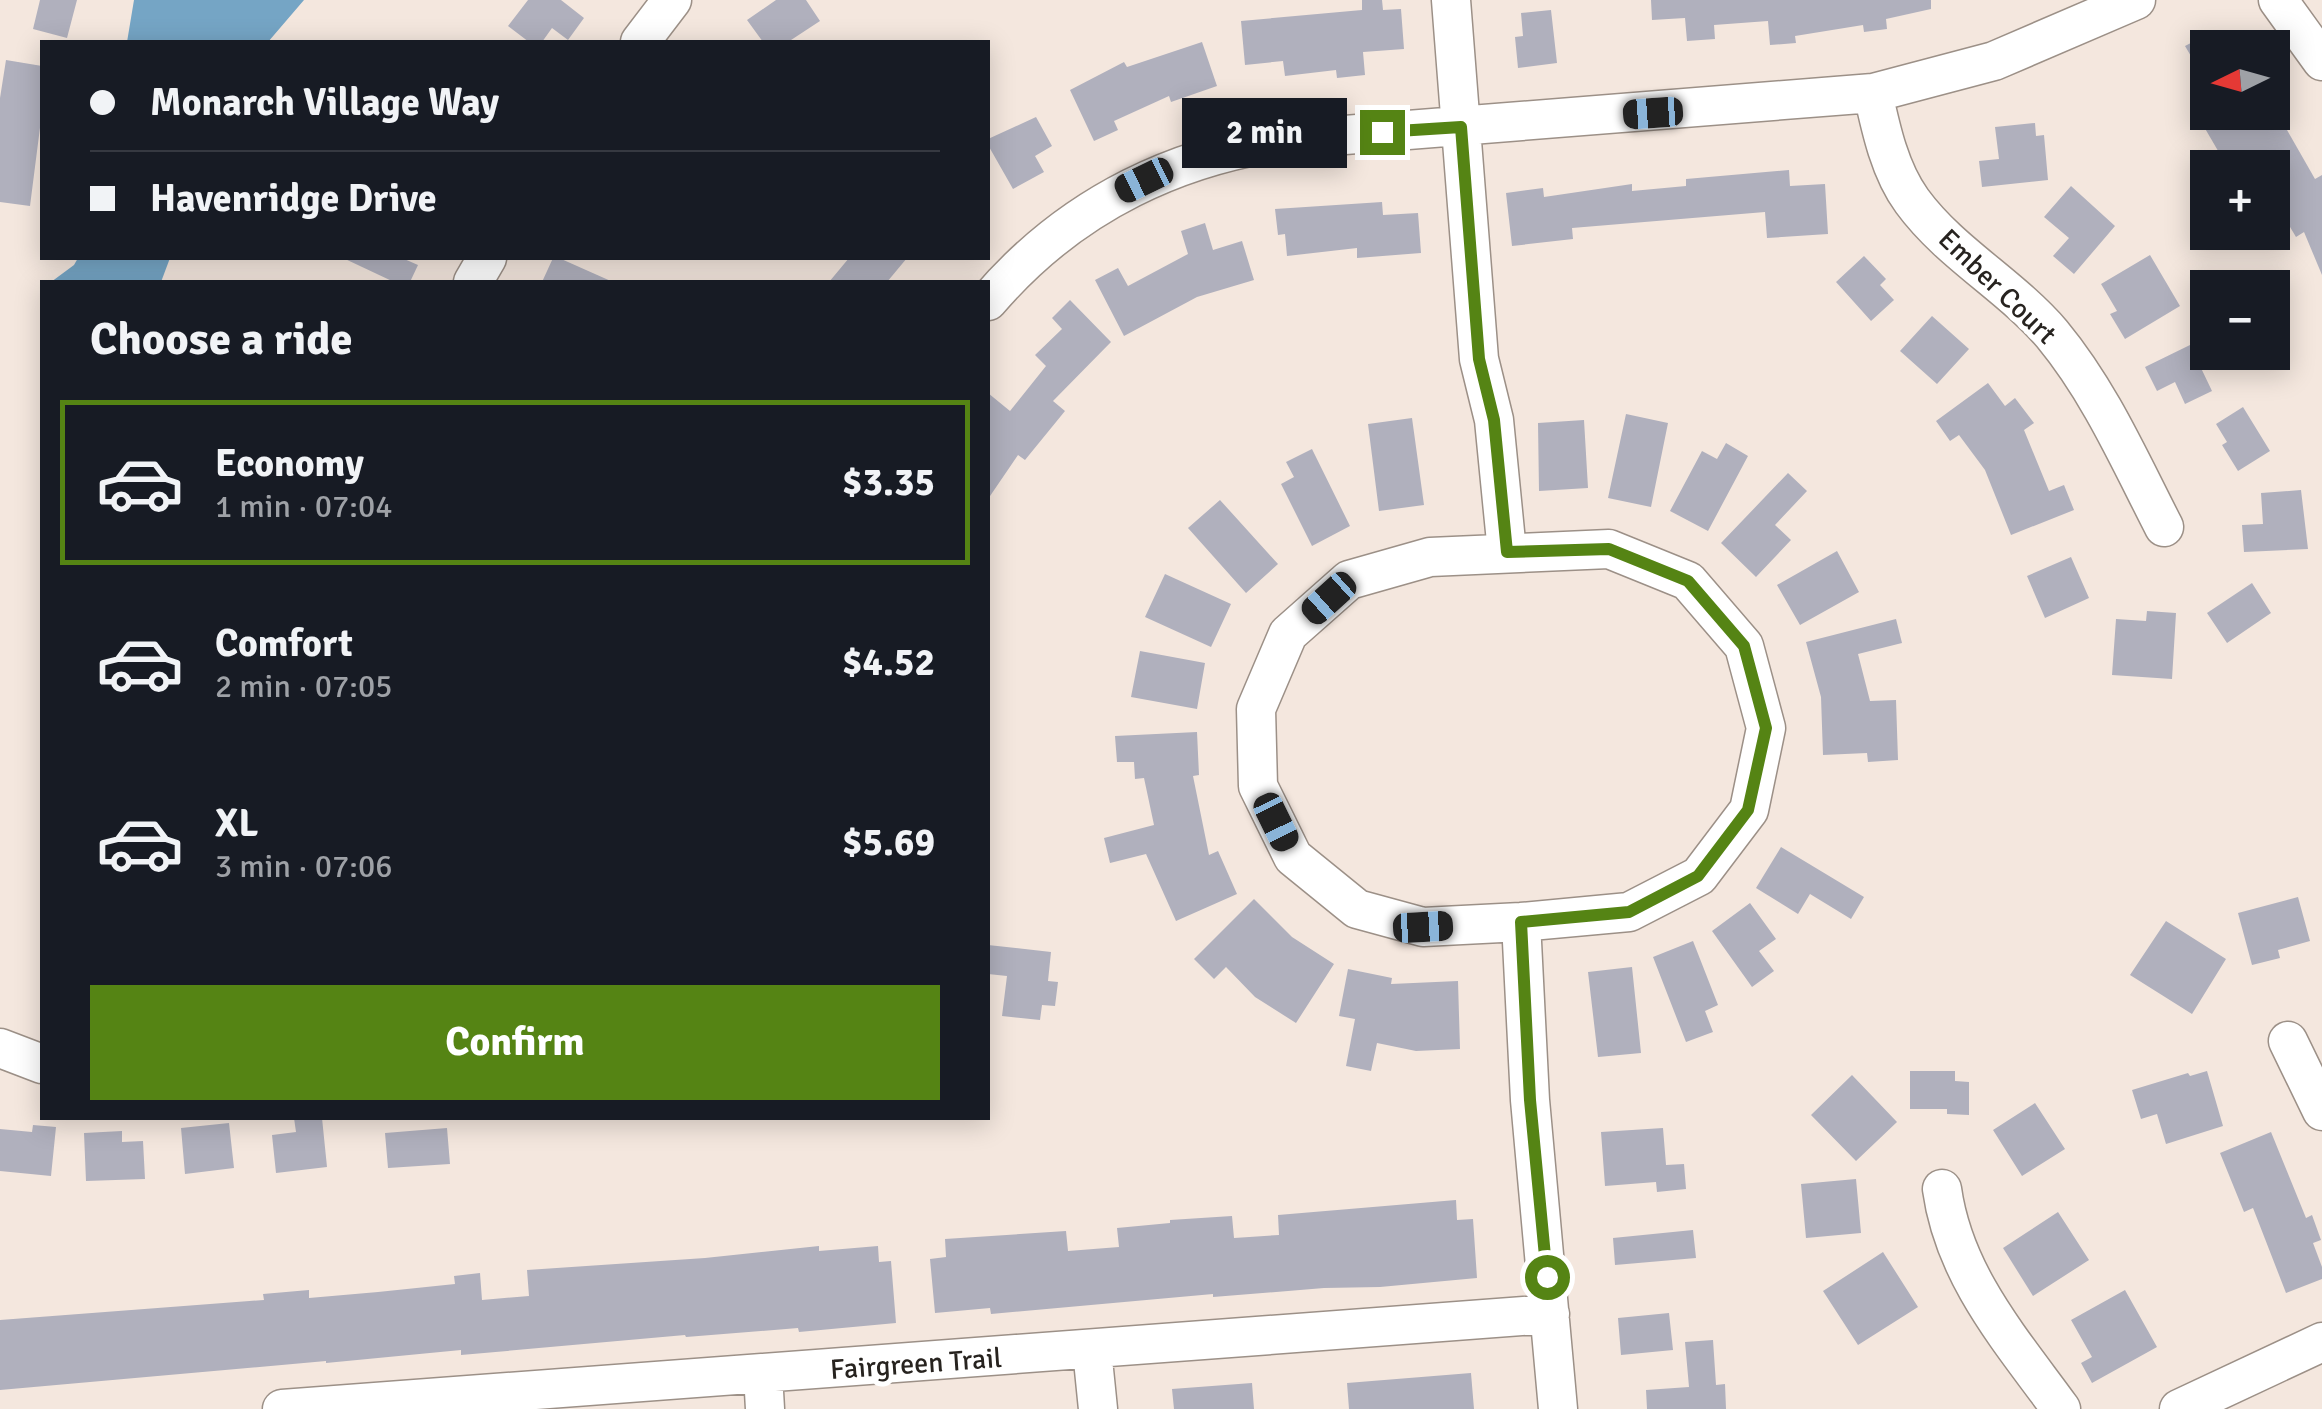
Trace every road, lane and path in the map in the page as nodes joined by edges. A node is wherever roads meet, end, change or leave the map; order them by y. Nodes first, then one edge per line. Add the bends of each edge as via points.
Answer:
1 (672, 0) edge
2 (1451, 0) edge
3 (2136, 0) edge
4 (2278, 0) edge
5 (642, 40) edge
6 (2322, 61) edge
7 (1873, 94) junction
8 (1461, 127) junction
9 (990, 299) edge
10 (2164, 527) dead end
11 (1494, 553) junction
12 (1521, 922) junction
13 (2288, 1041) dead end
14 (0, 1048) edge
15 (40, 1063) edge
16 (2322, 1110) edge
17 (1942, 1189) dead end
18 (1550, 1314) junction
19 (2322, 1342) edge
20 (1092, 1350) junction
21 (764, 1391) edge
22 (427, 1404) edge
23 (282, 1409) edge
24 (1098, 1409) edge
25 (1558, 1409) edge
26 (2061, 1409) edge
27 (2179, 1409) edge

1 - 5 street
2 - 8 street
3 - 7 street via 1994,60
4 - 6 street
7 - 8 street
7 - 10 street, Ember Court via 1889,154 1912,201 2076,364
8 - 9 street via 1278,141 1173,167 1062,229
8 - 11 street via 1479,359 1471,424
11 - 12 street via 1430,558 1349,580 1288,634 1256,709 1258,786 1293,857 1357,908 1423,927
11 - 12 street via 1609,549 1688,581 1744,646 1766,728 1748,810 1698,876 1629,912
12 - 18 street
13 - 16 street
14 - 15 street
17 - 26 street via 1950,1232 1974,1286
18 - 20 street, Fairgreen Trail
18 - 25 street
19 - 27 street
20 - 21 street, Fairgreen Trail
20 - 24 street
21 - 22 street, Fairgreen Trail
22 - 23 street, Fairgreen Trail

